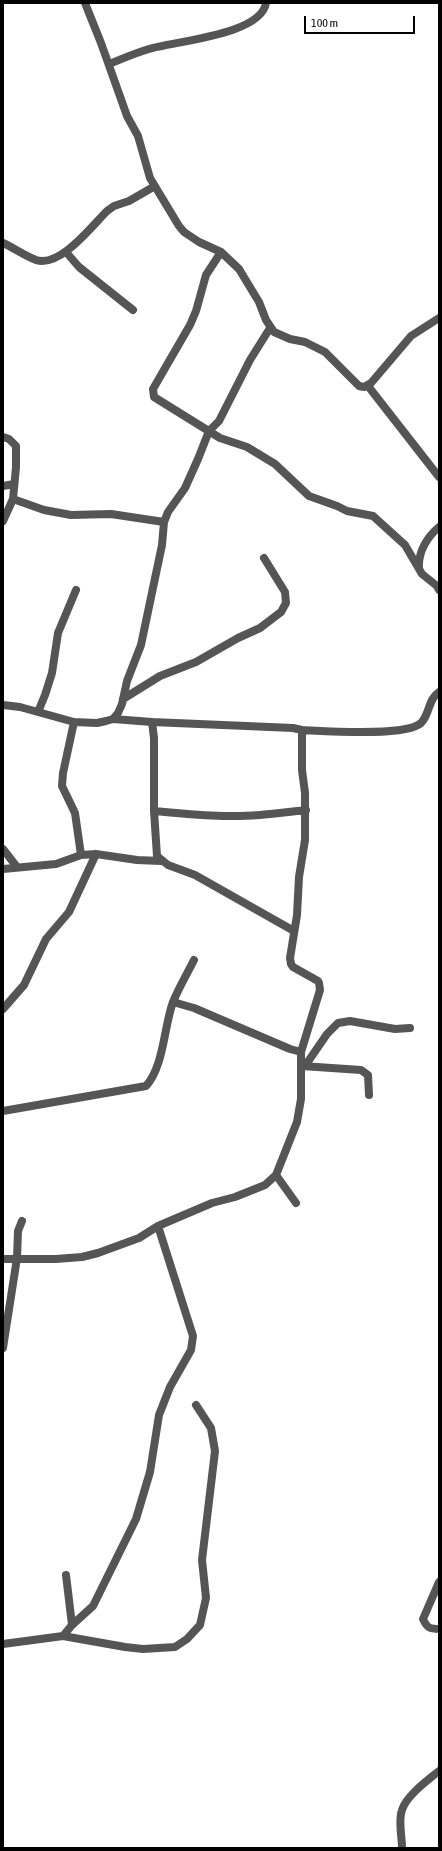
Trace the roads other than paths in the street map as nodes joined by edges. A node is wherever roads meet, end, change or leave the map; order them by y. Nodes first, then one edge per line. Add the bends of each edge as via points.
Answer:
1 (85, 3) edge
2 (266, 3) edge
3 (109, 64) junction
4 (155, 186) junction
5 (3, 243) edge
6 (66, 252) junction
7 (221, 252) junction
8 (133, 310) dead end
9 (439, 318) edge
10 (270, 328) junction
11 (368, 386) junction
12 (209, 431) junction
13 (3, 437) edge
14 (439, 477) edge
15 (14, 484) junction
16 (3, 486) edge
17 (13, 499) junction
18 (3, 521) edge
19 (164, 522) junction
20 (439, 528) edge
21 (264, 558) dead end
22 (419, 570) junction
23 (76, 590) dead end
24 (439, 590) edge
25 (439, 692) edge
26 (123, 699) junction
27 (3, 706) edge
28 (38, 712) junction
29 (113, 719) junction
30 (74, 722) junction
31 (152, 722) junction
32 (302, 730) junction
33 (306, 810) junction
34 (154, 811) junction
35 (3, 849) edge
36 (96, 854) junction
37 (81, 855) junction
38 (160, 861) junction
39 (17, 867) junction
40 (3, 868) edge
41 (294, 931) junction
42 (194, 960) dead end
43 (173, 1002) junction
44 (3, 1009) edge
45 (410, 1028) dead end
46 (301, 1052) junction
47 (303, 1066) junction
48 (369, 1095) dead end
49 (3, 1111) edge
50 (276, 1175) junction
51 (296, 1203) dead end
52 (22, 1221) dead end
53 (158, 1226) junction
54 (17, 1258) junction
55 (3, 1259) edge
56 (3, 1348) edge
57 (196, 1405) dead end
58 (66, 1575) dead end
59 (439, 1582) edge
60 (72, 1625) junction
61 (439, 1629) edge
62 (63, 1636) junction
63 (3, 1644) edge
64 (439, 1771) edge
65 (402, 1848) edge

1 - 3 street
2 - 3 street via 264,10 256,18 224,34 148,49
3 - 4 street via 126,116 138,136 150,178
4 - 6 street via 107,211
4 - 7 street via 184,232
5 - 6 street via 37,260 49,261
6 - 8 street via 79,267
7 - 10 street via 246,280
7 - 12 street via 206,275 190,326 152,391 154,396
9 - 11 street via 411,336
10 - 11 street via 283,336 325,352 359,386
10 - 12 street via 219,421
11 - 14 street
12 - 19 street via 185,488
12 - 22 street via 220,438 246,447 275,464 309,496 347,510 373,516 405,545
13 - 15 street via 16,446
15 - 16 street
15 - 17 street
17 - 18 street
17 - 19 street via 44,510 71,515 111,514
19 - 26 street via 162,545 140,645
20 - 22 street via 426,542 421,553
21 - 26 street via 284,592 286,603 281,612 260,628 196,662 160,676
22 - 24 street
23 - 28 street via 58,633 52,673
25 - 32 street via 433,696 421,723 408,730
26 - 29 street
27 - 28 street
28 - 30 street
29 - 30 street via 97,723
29 - 31 street
30 - 37 street via 62,772 62,786 75,813
31 - 32 street
31 - 34 street
32 - 33 street
33 - 34 street via 230,817
33 - 41 street
34 - 38 street via 157,856
35 - 39 street
36 - 37 street
36 - 38 street
36 - 44 street via 69,912 46,939 24,985
37 - 39 street via 56,864
38 - 41 street via 195,875
39 - 40 street
41 - 46 street via 291,964 320,983
42 - 43 street
43 - 46 street via 194,1008
43 - 49 street via 165,1041 152,1080 146,1086
45 - 47 street via 395,1029 350,1021 338,1023
46 - 47 street
47 - 48 street via 361,1070 368,1076
47 - 50 street via 297,1122
50 - 51 street
50 - 53 street via 265,1185 212,1203
52 - 54 street via 18,1231
53 - 54 street via 139,1238 82,1257
53 - 60 street via 194,1336 191,1350 170,1387 159,1415 150,1472 136,1519 93,1606
54 - 55 street
54 - 56 street
57 - 62 street via 211,1428 215,1451 202,1560 206,1598 200,1625 175,1647 125,1647
58 - 60 street
59 - 61 street via 423,1619 430,1629
60 - 62 street
62 - 63 street
64 - 65 street via 402,1808

